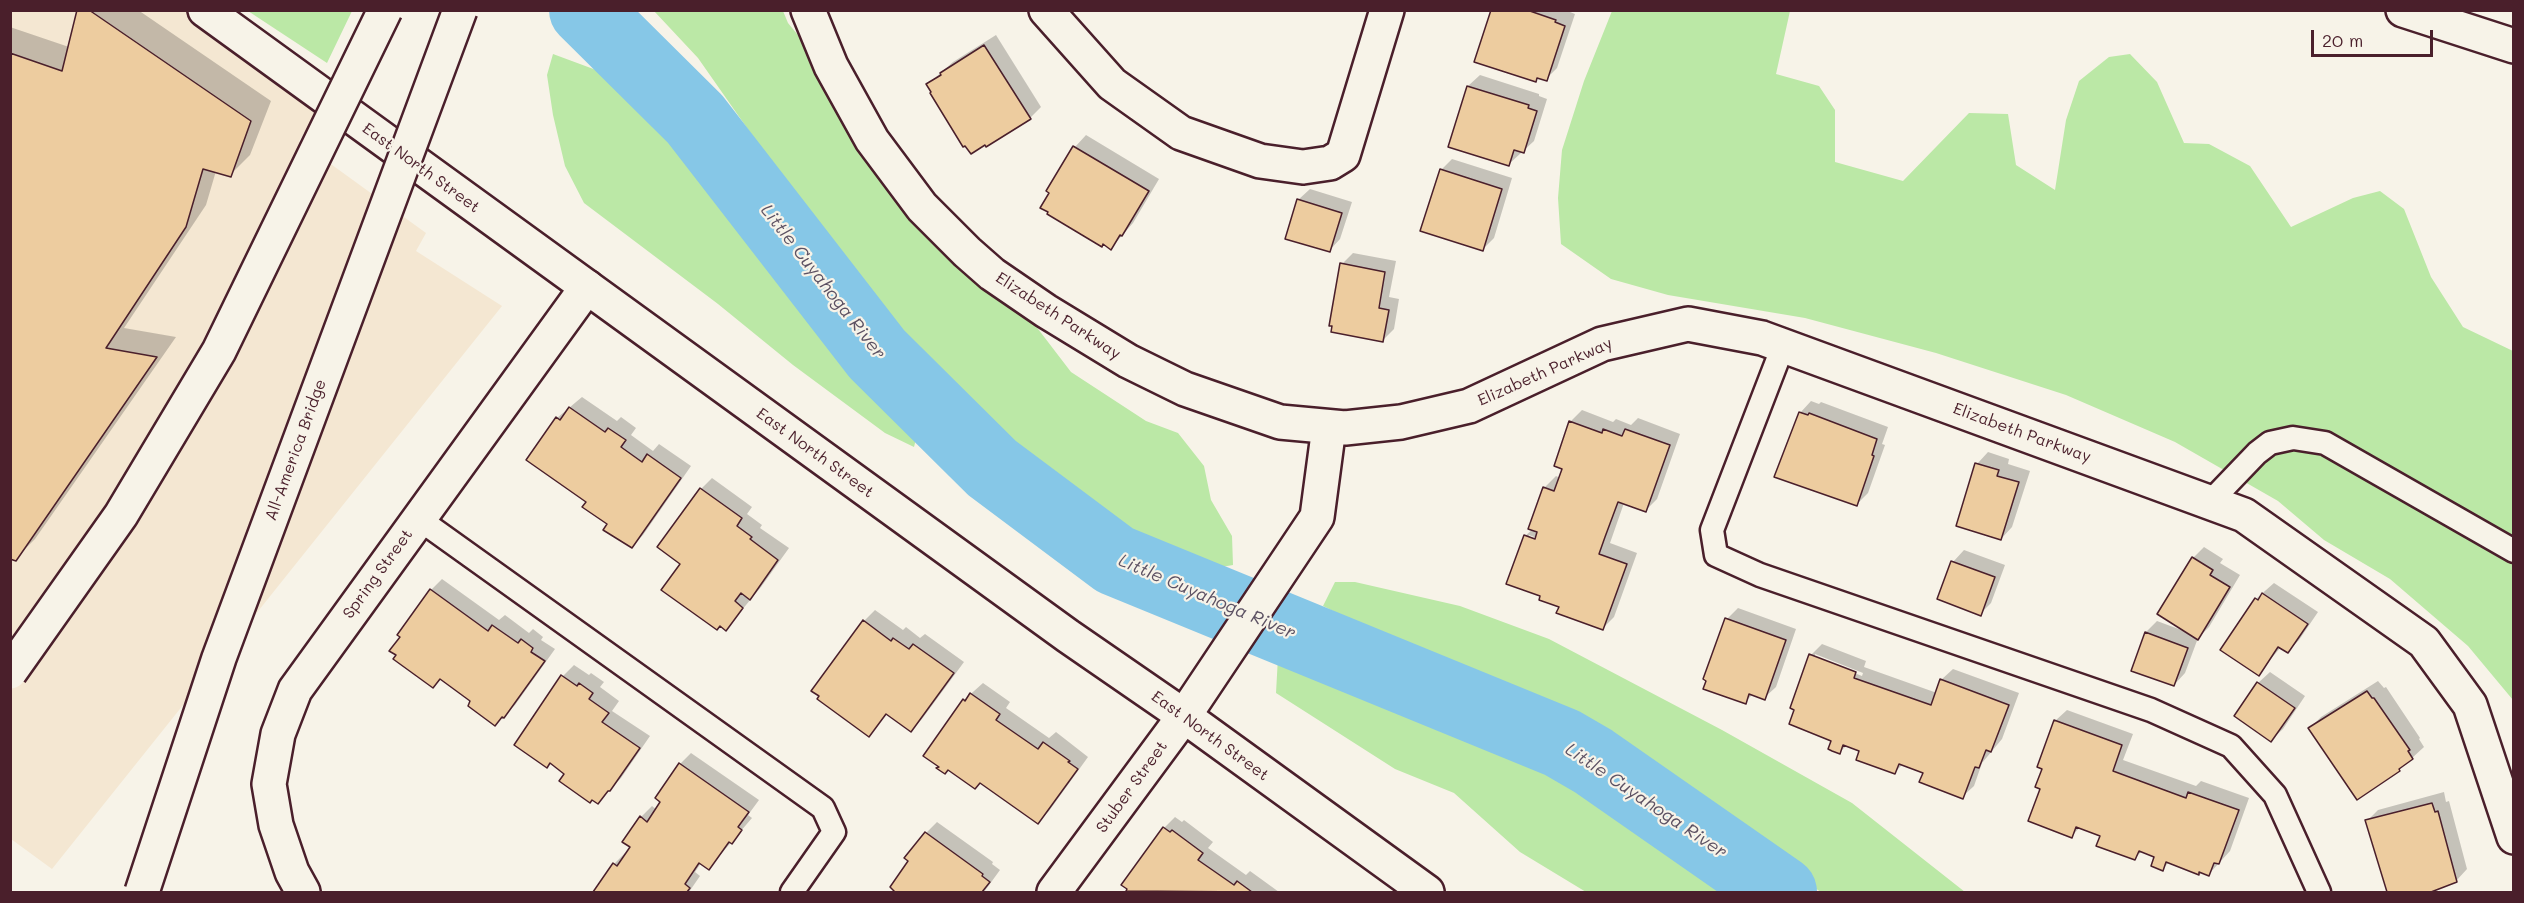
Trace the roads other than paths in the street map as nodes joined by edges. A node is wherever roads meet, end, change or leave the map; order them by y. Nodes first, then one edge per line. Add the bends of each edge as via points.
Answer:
1 (205, 10) edge
2 (385, 10) edge
3 (460, 10) edge
4 (808, 10) edge
5 (1046, 10) edge
6 (1387, 10) edge
7 (2403, 10) edge
8 (2514, 46) edge
9 (586, 287) junction
10 (1783, 346) junction
11 (1329, 427) junction
12 (2210, 502) junction
13 (419, 519) junction
14 (2514, 551) edge
15 (10, 672) edge
16 (1184, 716) junction
17 (2514, 837) edge
18 (142, 892) edge
19 (303, 892) edge
20 (792, 892) edge
21 (1054, 892) edge
22 (1426, 892) edge
23 (2319, 892) edge

1 - 9 street, East North Street
2 - 15 street, bridge via 219,351 121,515
3 - 18 street, All-America Bridge, bridge via 219,658
4 - 11 street, Elizabeth Parkway via 831,66 872,140 922,207 992,274 1128,361 1185,389 1280,423
5 - 6 street via 1112,84 1181,133 1260,161 1303,167 1330,163 1343,155
7 - 8 street
9 - 13 street, Spring Street
9 - 16 street, East North Street
10 - 11 street, Elizabeth Parkway via 1762,338 1688,324 1602,344 1469,406 1401,422
10 - 12 street, Elizabeth Parkway
10 - 23 lane via 1712,530 1716,555 1760,575 2151,710 2231,746 2275,795
11 - 16 street, Stuber Street via 1317,517
12 - 14 lane via 2270,443 2293,438 2325,443
12 - 17 street, Elizabeth Parkway via 2244,515 2424,642 2470,705
13 - 19 street, Spring Street via 295,690 278,734 269,784 276,825
13 - 20 lane via 823,808 834,832
16 - 21 street, Stuber Street
16 - 22 street, East North Street

